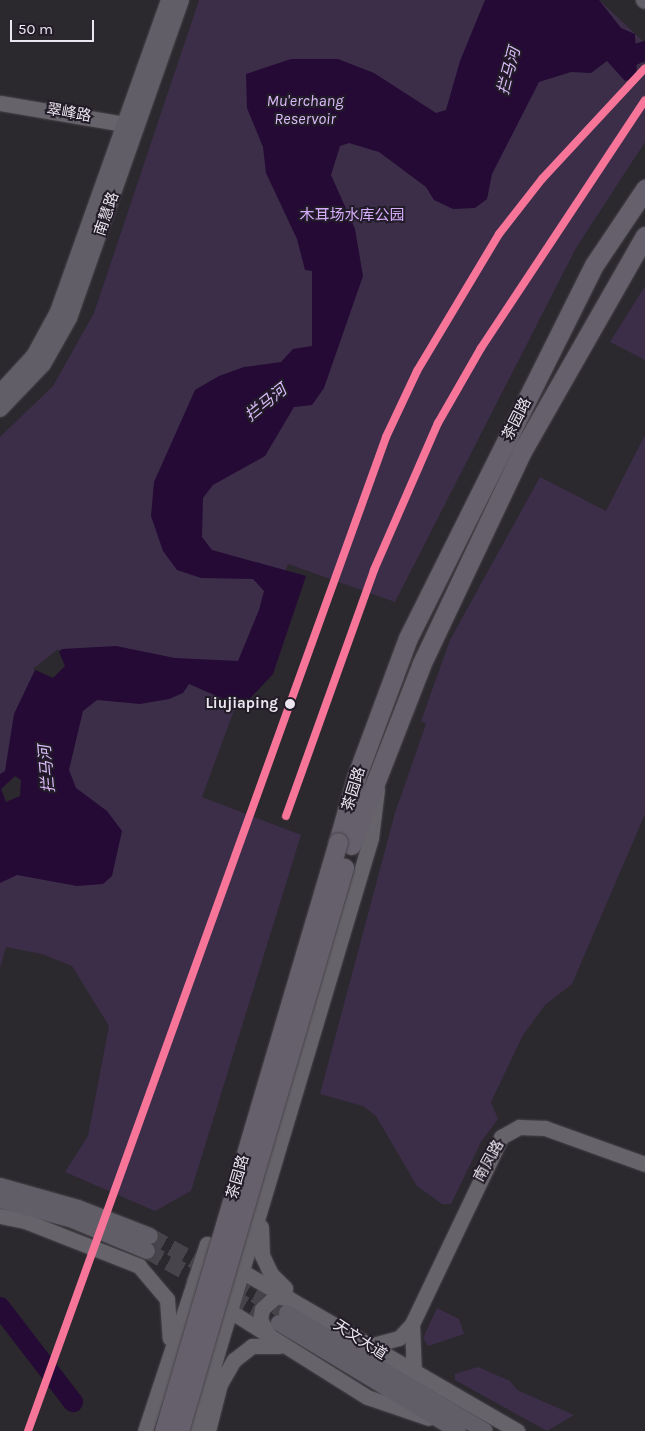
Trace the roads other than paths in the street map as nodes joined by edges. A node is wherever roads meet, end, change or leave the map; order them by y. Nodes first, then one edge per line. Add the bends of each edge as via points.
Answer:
1 (169, 0) edge
2 (181, 0) edge
3 (0, 103) edge
4 (132, 125) junction
5 (645, 189) edge
6 (645, 236) edge
7 (0, 393) edge
8 (0, 409) edge
9 (379, 779) junction
10 (345, 843) junction
11 (645, 1164) edge
12 (0, 1186) edge
13 (264, 1198) junction
14 (0, 1200) edge
15 (0, 1216) edge
16 (243, 1272) junction
17 (192, 1290) junction
18 (299, 1301) junction
19 (230, 1311) junction
20 (412, 1324) junction
21 (279, 1346) junction
22 (369, 1346) junction
23 (166, 1367) junction
24 (414, 1374) junction
25 (207, 1383) junction
26 (451, 1427) edge
27 (145, 1431) edge
28 (164, 1431) edge
29 (179, 1431) edge
30 (194, 1431) edge
31 (208, 1431) edge
32 (485, 1431) edge
33 (517, 1431) edge

1 - 4 main road, 南慧路
2 - 4 main road, 南慧路
3 - 4 street, 翠峰路
4 - 7 main road, 南慧路 via 58,312 34,356
4 - 8 main road, 南慧路 via 69,318 43,364
5 - 10 main road, 茶园路 via 594,265 408,638 356,775
6 - 9 main road, 茶园路 via 521,453 421,665
9 - 10 main road, 茶园路
9 - 13 street, 茶园路 via 371,838
10 - 28 main road, 茶园路, bridge
10 - 29 main road, 茶园路, bridge
11 - 20 street, 南凤路 via 545,1128 519,1127 501,1137
12 - 14 main road via 78,1208 149,1244
13 - 16 street, 茶园路
13 - 18 street via 262,1255 271,1274
15 - 23 street via 25,1221 139,1266 167,1300 172,1328
16 - 17 street, 天文大道 via 207,1244
16 - 18 street, 天文大道
16 - 19 street, 茶园路
17 - 19 street, 天文大道
17 - 23 street
18 - 21 street via 276,1296 262,1309 264,1332
18 - 22 street, 天文大道
19 - 21 street, 天文大道
19 - 25 street, 茶园路
20 - 22 street via 399,1338
20 - 24 street
21 - 26 street, 天文大道 via 367,1397
21 - 31 street via 252,1346 234,1360 220,1384
22 - 24 street, 天文大道
23 - 25 street via 180,1352 198,1352 205,1357
23 - 27 street
24 - 33 street, 天文大道
25 - 30 street, 茶园路
26 - 32 main road, 天文大道 via 283,1318

